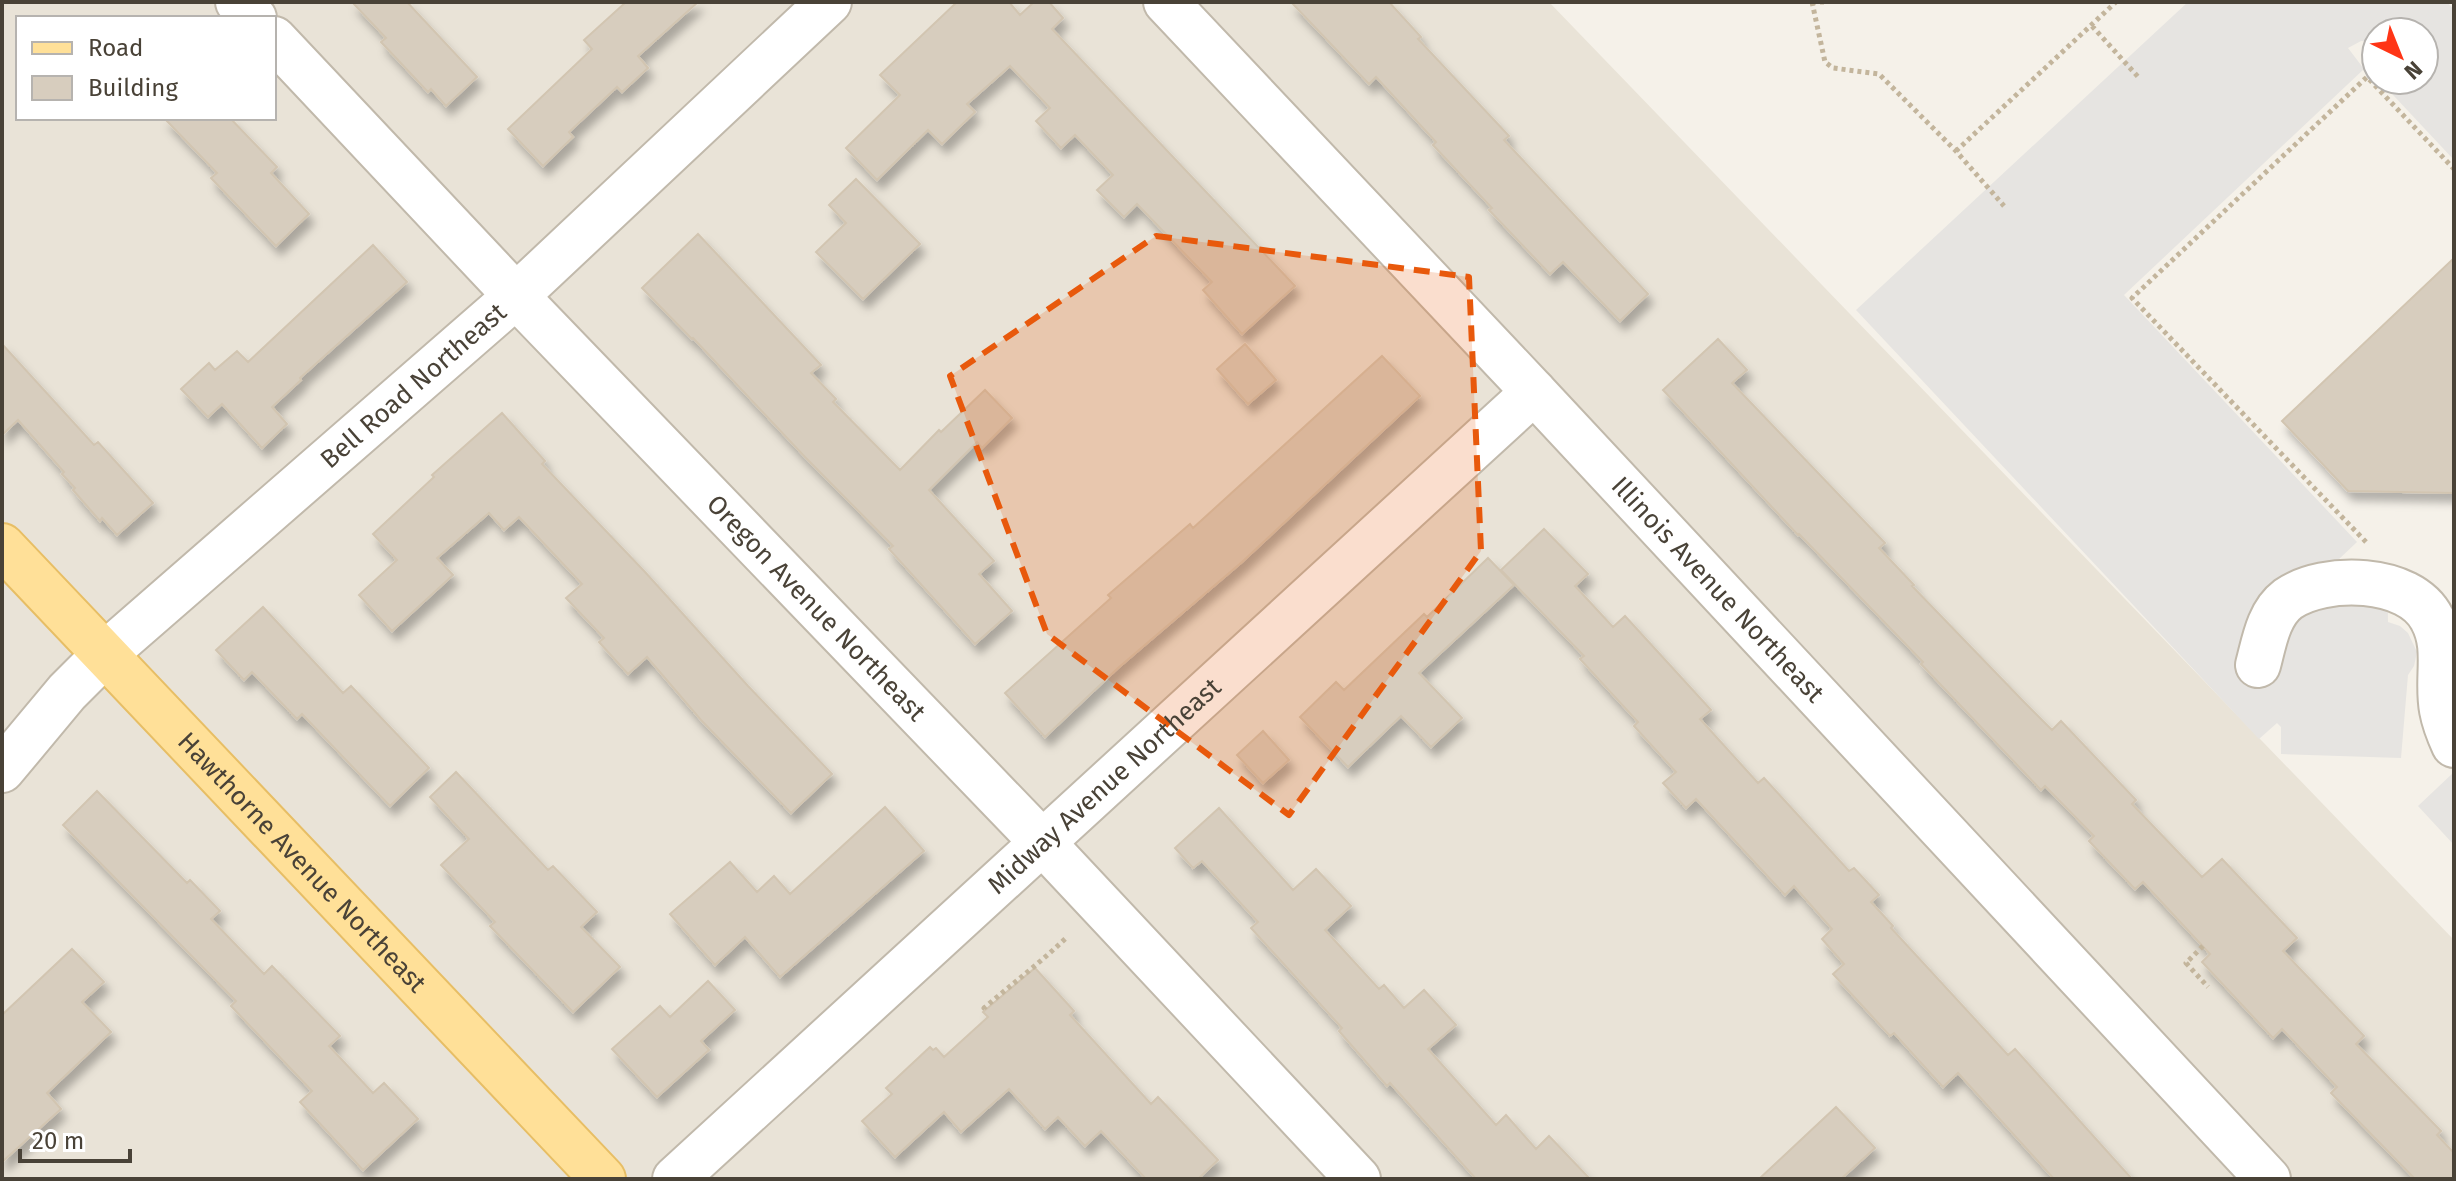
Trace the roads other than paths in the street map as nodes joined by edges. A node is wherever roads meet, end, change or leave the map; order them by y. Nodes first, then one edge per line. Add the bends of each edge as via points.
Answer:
1 (829, 2) edge
2 (1166, 2) edge
3 (276, 41) edge
4 (516, 296) junction
5 (1534, 392) junction
6 (2, 546) edge
7 (105, 654) junction
8 (2258, 665) dead end
9 (2454, 745) edge
10 (2, 770) edge
11 (1042, 842) junction
12 (603, 1179) edge
13 (675, 1179) edge
14 (1358, 1179) edge
15 (2268, 1179) edge

1 - 4 street, Bell Road Northeast
2 - 5 street, Illinois Avenue Northeast
3 - 4 street, Oregon Avenue Northeast
4 - 7 street, Bell Road Northeast
4 - 11 street, Oregon Avenue Northeast
5 - 11 street, Midway Avenue Northeast
5 - 15 street, Illinois Avenue Northeast
6 - 7 main road, Hawthorne Avenue Northeast
7 - 10 street, Bell Road Northeast
7 - 12 main road, Hawthorne Avenue Northeast
8 - 9 street via 2267,627 2286,600 2315,586 2360,583 2395,588 2421,602 2433,619 2442,649 2442,710
11 - 13 street, Midway Avenue Northeast
11 - 14 street, Oregon Avenue Northeast

